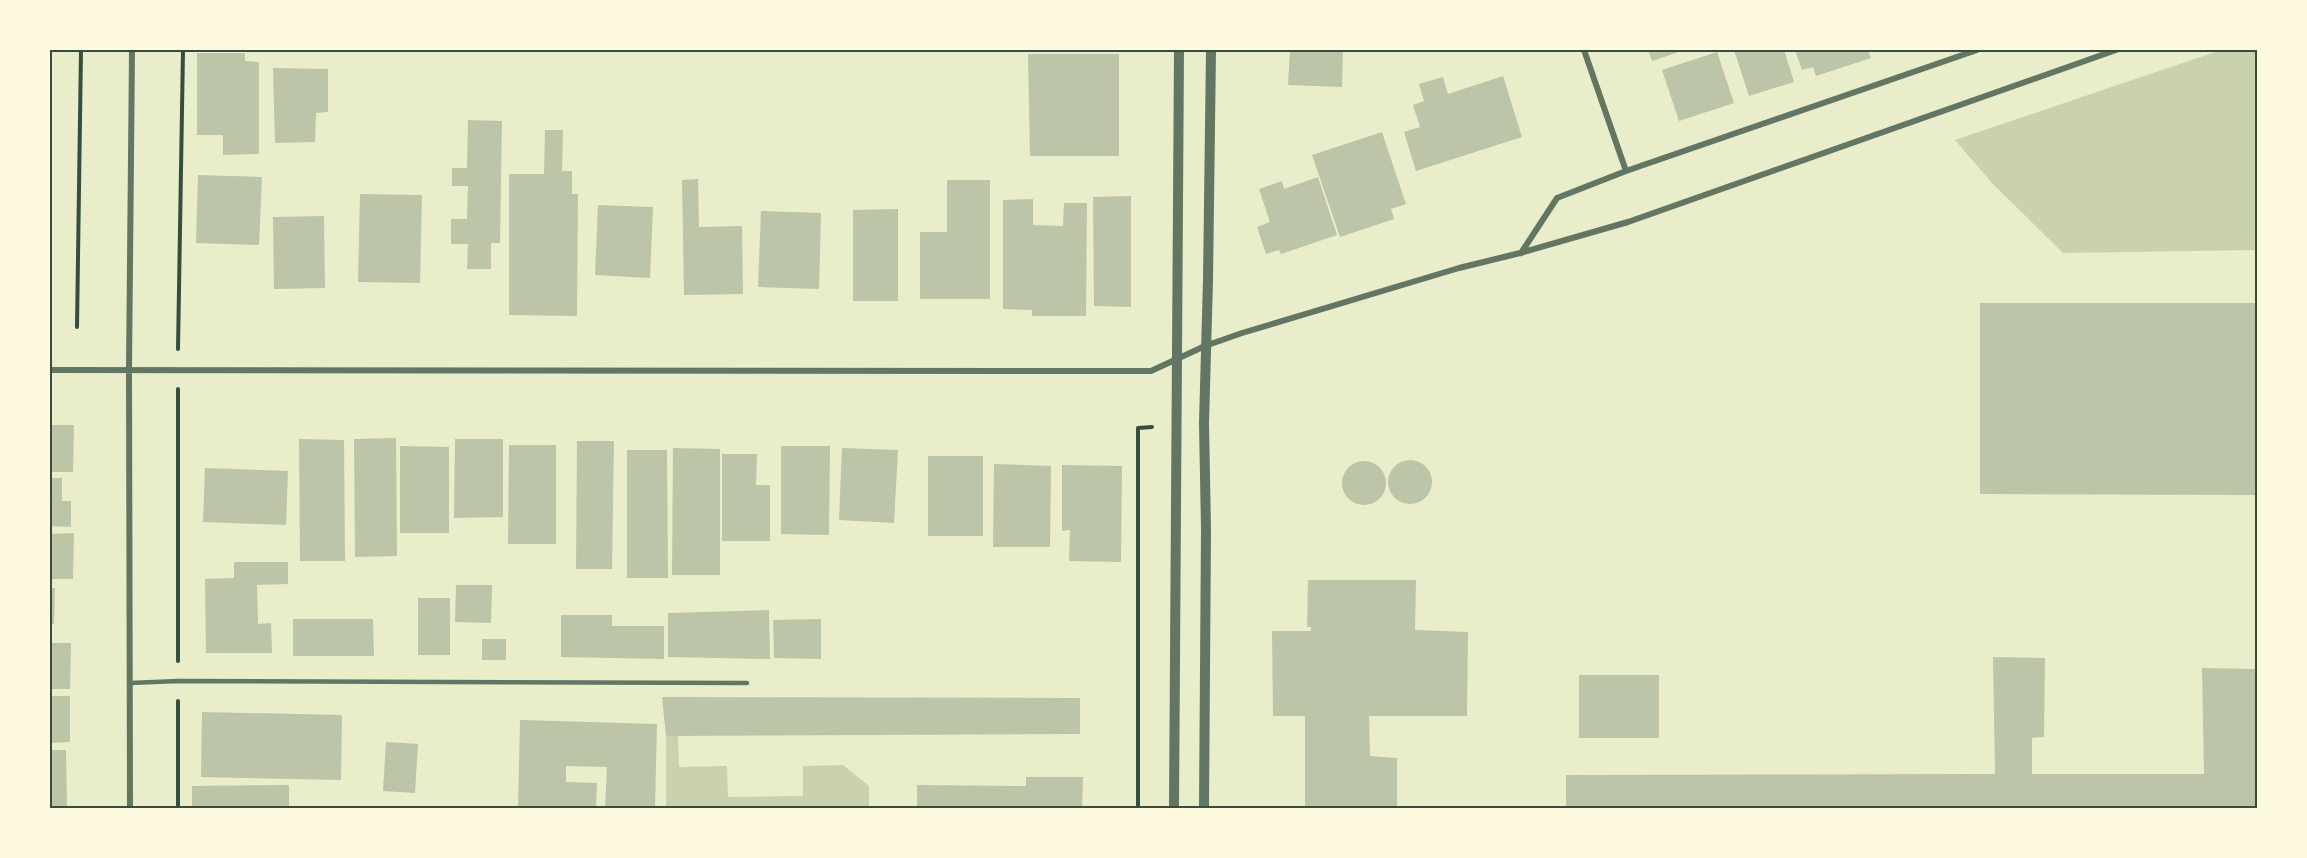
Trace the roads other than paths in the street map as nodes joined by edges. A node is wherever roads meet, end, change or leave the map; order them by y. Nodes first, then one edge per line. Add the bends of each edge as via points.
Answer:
1 (132, 50) edge
2 (1179, 50) edge
3 (1210, 50) edge
4 (1584, 50) edge
5 (1977, 50) edge
6 (2116, 50) edge
7 (1626, 171) junction
8 (1520, 253) junction
9 (1204, 346) junction
10 (1177, 359) junction
11 (129, 369) junction
12 (50, 370) edge
13 (130, 683) junction
14 (747, 683) dead end
15 (130, 808) edge
16 (1174, 808) edge
17 (1204, 808) edge

1 - 11 street
2 - 10 street
3 - 9 street
4 - 7 street
5 - 7 street
6 - 8 street via 1628,222
7 - 8 street via 1557,198
8 - 9 street
9 - 10 street
9 - 17 street
10 - 11 street via 1151,371
10 - 16 street
11 - 12 street
11 - 13 street
13 - 14 lane
13 - 15 street

